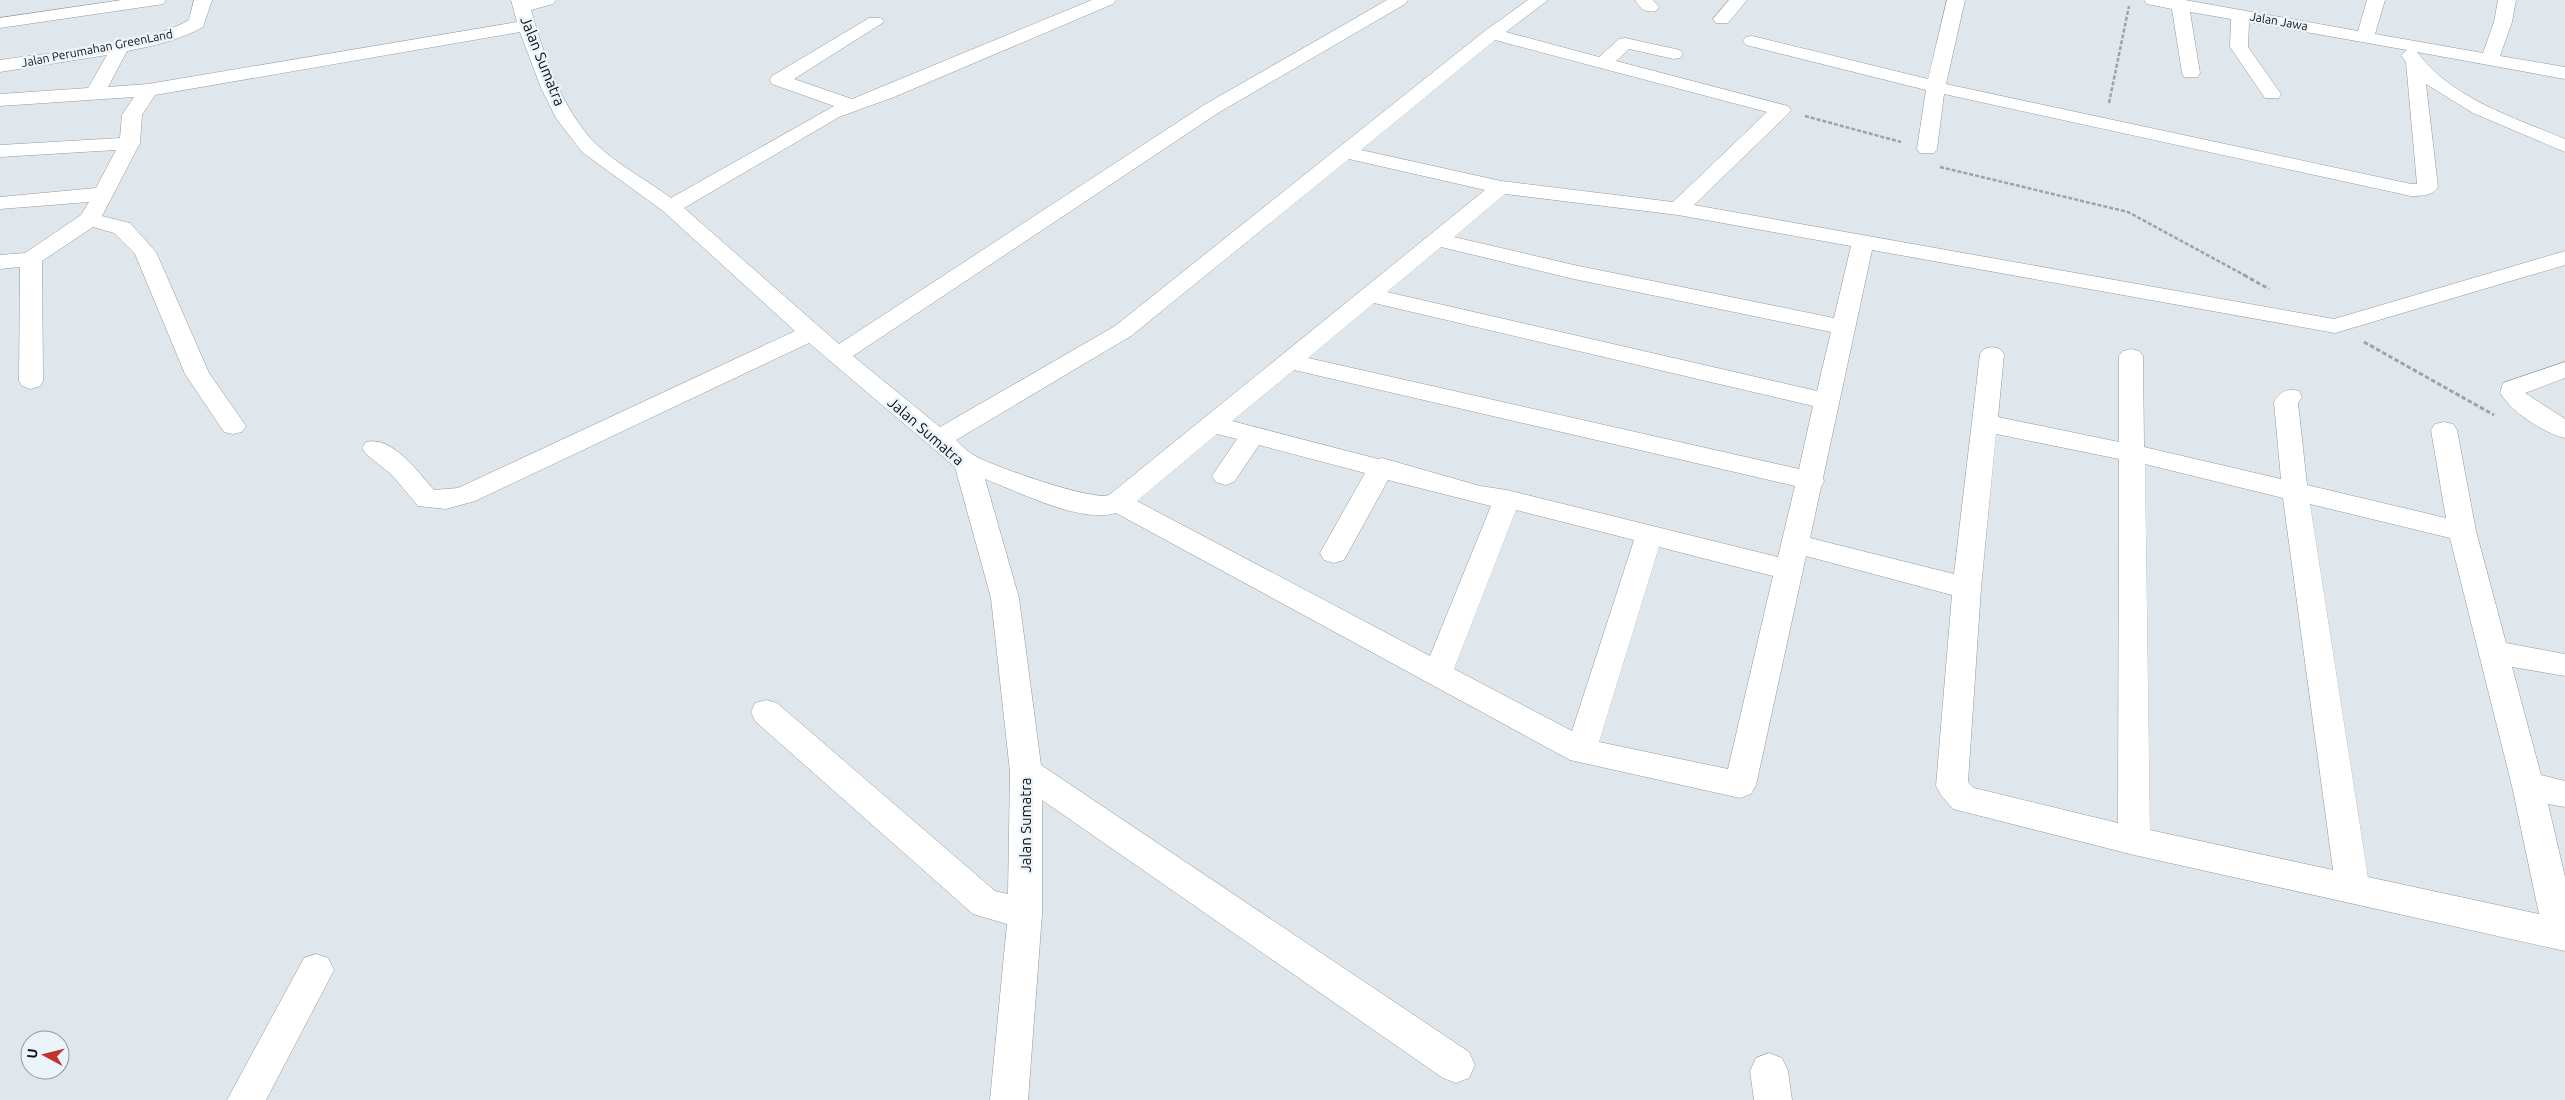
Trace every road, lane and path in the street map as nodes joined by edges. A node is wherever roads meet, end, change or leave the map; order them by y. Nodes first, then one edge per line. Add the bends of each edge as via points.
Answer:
1 (157, 0) edge
2 (203, 0) edge
3 (547, 0) edge
4 (1107, 0) edge
5 (1399, 0) edge
6 (1539, 0) edge
7 (1738, 0) edge
8 (1956, 0) edge
9 (2130, 0) edge
10 (2153, 0) edge
11 (2376, 0) edge
12 (2507, 0) edge
13 (2180, 4) junction
14 (523, 11) edge
15 (2240, 15) junction
16 (1722, 19) dead end
17 (875, 22) dead end
18 (0, 23) edge
19 (1492, 34) junction
20 (2366, 36) junction
21 (1752, 41) dead end
22 (2404, 45) junction
23 (120, 47) junction
24 (1674, 54) dead end
25 (2489, 61) junction
26 (1604, 63) junction
27 (2414, 63) junction
28 (0, 66) edge
29 (2191, 73) dead end
30 (2565, 73) edge
31 (1936, 87) junction
32 (148, 90) junction
33 (2272, 94) dead end
34 (94, 95) junction
35 (0, 100) edge
36 (854, 106) junction
37 (1782, 110) junction
38 (2105, 123) junction
39 (130, 143) junction
40 (2565, 146) edge
41 (1927, 149) junction
42 (0, 151) edge
43 (1344, 152) junction
44 (1501, 186) junction
45 (104, 194) junction
46 (0, 203) edge
47 (670, 207) junction
48 (1678, 209) junction
49 (90, 219) junction
50 (1434, 239) junction
51 (1863, 242) junction
52 (2565, 258) edge
53 (31, 259) junction
54 (0, 262) edge
55 (2275, 293) dead end
56 (1368, 295) junction
57 (2335, 326) junction
58 (1843, 327) junction
59 (811, 333) junction
60 (1992, 354) dead end
61 (838, 355) junction
62 (2131, 356) dead end
63 (1288, 361) junction
64 (2565, 370) edge
65 (31, 381) dead end
66 (2290, 397) dead end
67 (1827, 401) junction
68 (2502, 420) dead end
69 (1984, 423) junction
70 (1212, 424) junction
71 (233, 426) dead end
72 (2444, 430) dead end
73 (2565, 430) edge
74 (1253, 434) junction
75 (937, 440) junction
76 (375, 448) dead end
77 (2133, 453) junction
78 (967, 463) junction
79 (1382, 467) junction
80 (1225, 476) dead end
81 (1811, 481) junction
82 (2295, 492) junction
83 (1507, 499) junction
84 (1118, 502) junction
85 (2462, 531) junction
86 (1649, 535) junction
87 (1334, 552) dead end
88 (1793, 557) junction
89 (1967, 588) junction
90 (2493, 652) junction
91 (2565, 665) edge
92 (1437, 674) junction
93 (766, 712) dead end
94 (1581, 751) junction
95 (1026, 772) junction
96 (2528, 786) junction
97 (2565, 794) edge
98 (2134, 841) junction
99 (2353, 888) junction
100 (1025, 914) junction
101 (2563, 934) edge
102 (316, 970) dead end
103 (1456, 1066) dead end
104 (246, 1100) edge
105 (1009, 1100) edge

1 - 18 street
2 - 23 street, Jalan Perumahan GreenLand via 197,23 192,28
3 - 14 street
4 - 36 street
5 - 61 street via 1211,109
6 - 19 street
7 - 16 street
8 - 31 street
9 - 38 path
10 - 13 street, Jalan Jawa
11 - 20 street
12 - 25 street
13 - 15 street, Jalan Jawa
13 - 29 street
14 - 32 street
14 - 47 street, Jalan Sumatra via 550,88 566,118 589,148
15 - 20 street, Jalan Jawa
15 - 33 street via 2239,47
17 - 36 street via 779,80
19 - 26 street
19 - 43 street
20 - 22 street, Jalan Jawa
21 - 31 street
22 - 25 street, Jalan Jawa
22 - 27 street
23 - 28 street, Jalan Perumahan GreenLand
23 - 34 street
24 - 26 street via 1625,43
25 - 30 street, Jalan Jawa
26 - 37 street
27 - 38 street via 2428,187 2422,190
27 - 40 street via 2449,92
31 - 38 street
31 - 41 street
32 - 34 street
32 - 39 street via 132,115
34 - 35 street
36 - 47 street via 832,113
37 - 41 path
37 - 48 street
39 - 42 street
39 - 45 street
41 - 55 path via 1926,154 1937,166 2128,212
43 - 44 street
43 - 75 street via 1123,331
44 - 48 street
44 - 50 street
45 - 46 street
45 - 49 street
47 - 59 street, Jalan Sumatra
48 - 51 street
49 - 53 street
49 - 71 street via 122,228 145,252 197,374
50 - 56 street
50 - 58 street via 1574,272
51 - 57 street
51 - 58 street
52 - 57 street
53 - 54 street
53 - 65 street
56 - 63 street
56 - 67 street
57 - 68 path
58 - 67 street
59 - 61 street, Jalan Sumatra
59 - 76 street via 459,497 427,499
60 - 69 street
61 - 75 street, Jalan Sumatra
62 - 77 street
63 - 70 street
63 - 81 street
64 - 73 street via 2512,389 2520,403
66 - 82 street via 2286,402
67 - 81 street
69 - 77 street
69 - 89 street
70 - 74 street
70 - 84 street
72 - 85 street
74 - 79 street
74 - 80 street
75 - 78 street, Jalan Sumatra
77 - 82 street
77 - 98 street
78 - 84 street via 1072,502 1104,507
78 - 95 street, Jalan Sumatra via 1006,598
79 - 83 street via 1480,495
79 - 87 street
81 - 88 street
82 - 85 street
82 - 99 street
83 - 86 street
83 - 92 street
84 - 92 street
85 - 90 street
86 - 88 street
86 - 94 street
88 - 89 street
88 - 94 street via 1740,785
89 - 98 street via 1952,779 1956,793 1964,800
90 - 91 street
90 - 96 street
92 - 94 street
93 - 100 street via 984,903
95 - 100 street, Jalan Sumatra
95 - 103 street
96 - 97 street
96 - 101 street
98 - 99 street
99 - 101 street
100 - 105 street, Jalan Sumatra
102 - 104 street

